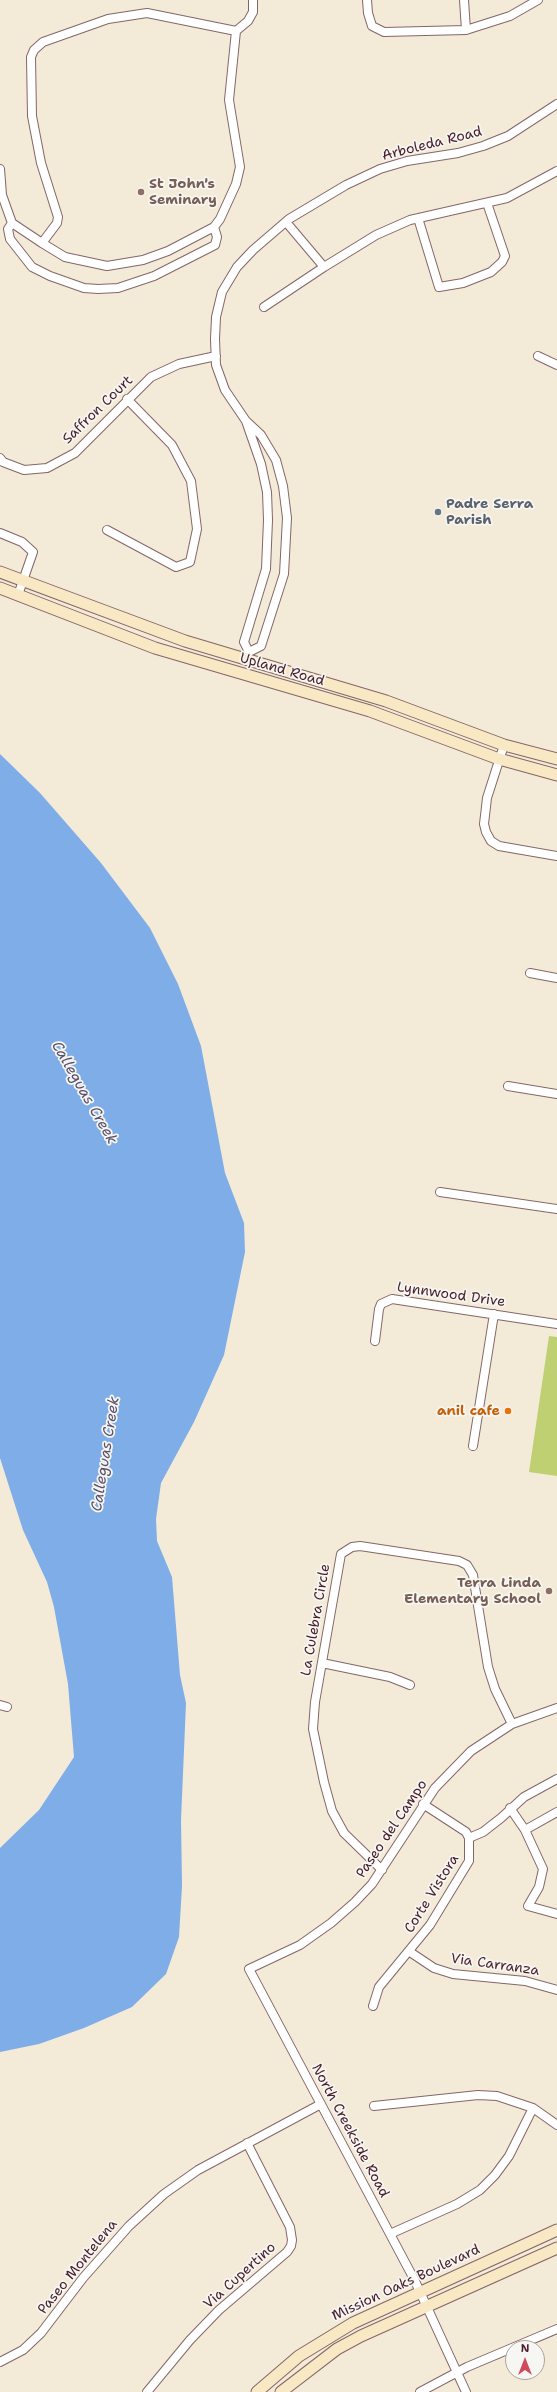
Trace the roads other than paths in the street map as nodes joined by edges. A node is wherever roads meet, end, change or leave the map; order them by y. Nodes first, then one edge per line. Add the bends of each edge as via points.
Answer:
1 (253, 0) edge
2 (367, 0) edge
3 (464, 0) edge
4 (534, 1) edge
5 (466, 30) junction
6 (236, 31) junction
7 (557, 104) edge
8 (0, 168) edge
9 (557, 171) edge
10 (1, 195) edge
11 (487, 202) junction
12 (418, 218) junction
13 (286, 222) junction
14 (12, 223) junction
15 (214, 227) junction
16 (42, 243) junction
17 (324, 267) junction
18 (264, 307) dead end
19 (216, 356) junction
20 (538, 356) dead end
21 (557, 365) edge
22 (127, 399) junction
23 (246, 421) junction
24 (0, 458) edge
25 (107, 530) dead end
26 (0, 533) edge
27 (0, 572) edge
28 (23, 581) junction
29 (0, 588) edge
30 (18, 595) junction
31 (504, 745) junction
32 (500, 759) junction
33 (557, 759) edge
34 (557, 775) edge
35 (557, 856) edge
36 (530, 973) dead end
37 (557, 978) edge
38 (508, 1086) dead end
39 (557, 1094) edge
40 (440, 1192) dead end
41 (557, 1209) edge
42 (494, 1314) junction
43 (557, 1324) edge
44 (375, 1342) dead end
45 (473, 1446) dead end
46 (322, 1663) junction
47 (410, 1685) dead end
48 (557, 1708) edge
49 (512, 1724) junction
50 (557, 1780) edge
51 (423, 1804) junction
52 (510, 1808) junction
53 (557, 1812) edge
54 (525, 1830) junction
55 (469, 1838) junction
56 (382, 1870) junction
57 (557, 1914) edge
58 (410, 1952) junction
59 (249, 1969) joint
60 (557, 1990) edge
61 (373, 2006) dead end
62 (321, 2104) junction
63 (374, 2106) dead end
64 (533, 2108) junction
65 (557, 2125) edge
66 (247, 2144) junction
67 (557, 2230) edge
68 (390, 2234) junction
69 (557, 2248) edge
70 (420, 2291) junction
71 (427, 2305) junction
72 (557, 2329) edge
73 (0, 2362) edge
74 (457, 2372) junction
75 (147, 2392) edge
76 (257, 2392) edge
77 (281, 2392) edge
78 (420, 2392) edge
79 (466, 2392) edge

1 - 6 street via 253,12 248,21
2 - 5 street via 369,19 372,26 380,31
3 - 5 street
4 - 5 street via 510,16
6 - 15 street via 229,100 240,166 236,184 220,220
6 - 16 street via 160,14 134,14 108,19 43,42 34,50 31,57 32,116 41,163 58,217 57,223
7 - 13 street, Arboleda Road via 508,136 483,146 380,169 346,185
8 - 10 street
9 - 11 street via 507,198
10 - 14 street
11 - 12 street
11 - 12 street via 504,256 502,262 491,272 463,283 439,287
12 - 17 street via 376,235
13 - 17 street
13 - 19 street, Arboleda Road via 237,267 222,292 216,317
14 - 15 street via 8,229 10,239 32,267 84,288 98,289 118,288 154,276 215,245 218,236
14 - 16 street
15 - 16 street via 168,251 143,260 107,266 65,257
17 - 18 street
19 - 22 street, Saffron Court via 179,364 151,377
19 - 23 street, Arboleda Road via 216,365 224,390
20 - 21 street
22 - 24 street, Saffron Court via 75,452 47,468 24,470 3,462
22 - 25 street via 172,445 191,481 197,529 190,562 176,567
23 - 23 street, Arboleda Road via 261,464 267,492 268,520 266,569 244,642 249,652 261,646 284,574 287,518 283,486 276,460 261,435
26 - 28 street via 22,542 33,552
27 - 28 main road, Upland Road
28 - 30 street
28 - 31 main road, Upland Road via 185,641 386,701
29 - 30 main road, Upland Road
30 - 32 main road, Upland Road via 155,648 370,712
31 - 32 street
31 - 33 main road, Upland Road
32 - 34 main road, Upland Road
32 - 35 street via 485,810 484,824 491,841 500,846
36 - 37 street
38 - 39 street
40 - 41 street
42 - 43 street, Lynnwood Drive
42 - 44 street, Lynnwood Drive via 392,1298 381,1304 379,1309
42 - 45 street
46 - 47 street via 390,1677
46 - 49 street, La Culebra Circle via 339,1560 345,1550 360,1546 459,1561 467,1564 473,1575 488,1667 495,1689
46 - 56 street, La Culebra Circle via 313,1729 330,1804 344,1833
48 - 49 street, Paseo del Campo
49 - 51 street, Paseo del Campo via 488,1738 457,1763
50 - 52 street via 524,1797
51 - 55 street via 455,1823
51 - 56 street, Paseo del Campo
52 - 54 street
52 - 55 street via 483,1832
53 - 54 street
54 - 57 street via 543,1869 539,1887 528,1906
55 - 58 street, Corte Vistora via 469,1861 430,1925
56 - 59 street, Paseo del Campo via 372,1884 331,1923 300,1945
58 - 60 street, Via Carranza via 434,1968 453,1974 524,1981
58 - 61 street, Corte Vistora via 379,1987
59 - 62 street, North Creekside Road
62 - 66 street, Paseo Montelena
62 - 68 street, North Creekside Road
63 - 64 street via 478,2095 497,2096
64 - 65 street
64 - 68 street via 509,2156 496,2175 480,2190 457,2204
66 - 73 street, Paseo Montelena via 198,2170 164,2194 129,2226 83,2278 41,2333 23,2350
66 - 75 street, Via Cupertino via 290,2227 291,2246 219,2310
67 - 70 main road, Mission Oaks Boulevard
68 - 70 street, North Creekside Road
69 - 71 main road, Mission Oaks Boulevard
70 - 71 street, North Creekside Road
70 - 76 main road, Mission Oaks Boulevard via 360,2319 320,2342 299,2356
71 - 74 street, North Creekside Road
71 - 77 main road, Mission Oaks Boulevard via 337,2349
72 - 74 street
74 - 78 street
74 - 79 street, North Creekside Road

